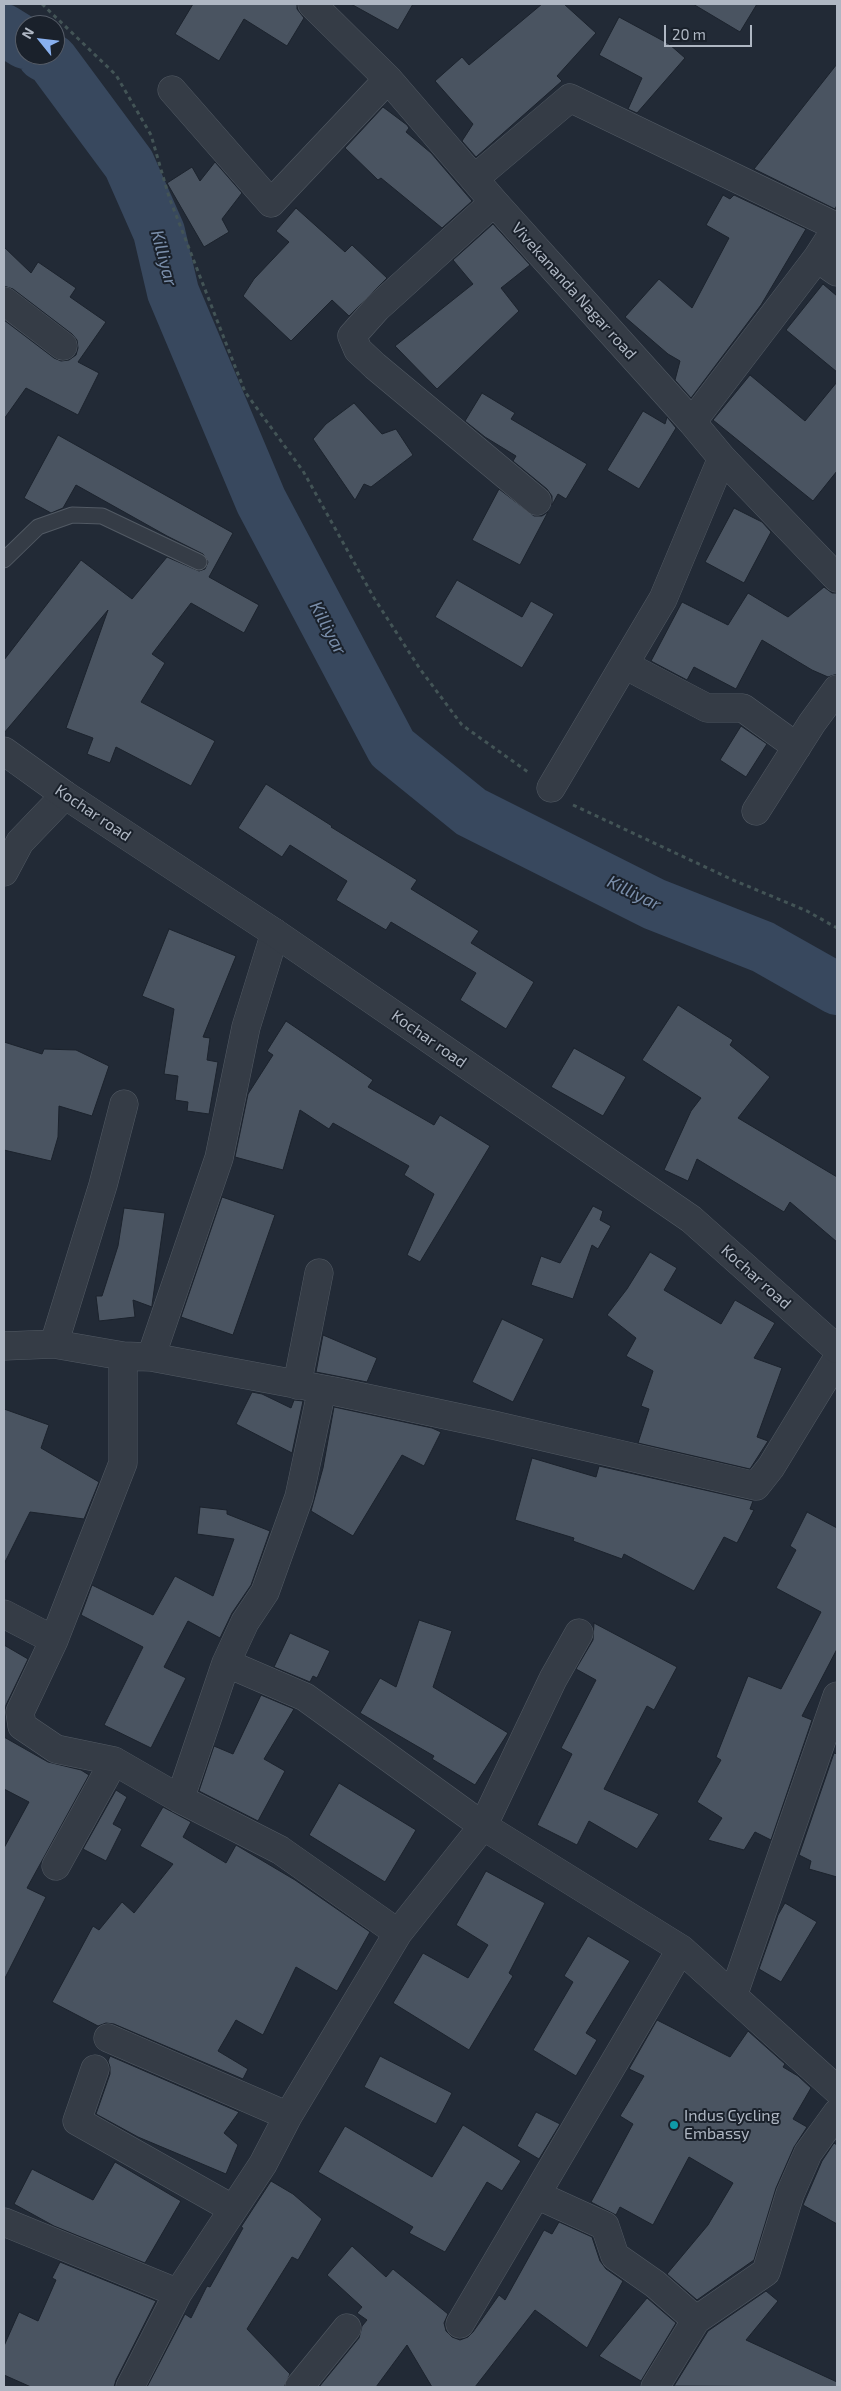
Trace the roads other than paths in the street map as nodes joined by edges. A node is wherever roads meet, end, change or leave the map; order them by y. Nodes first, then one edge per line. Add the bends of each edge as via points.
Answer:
1 (312, 4) edge
2 (388, 79) junction
3 (172, 90) dead end
4 (474, 179) junction
5 (494, 202) junction
6 (837, 227) edge
7 (827, 265) edge
8 (4, 301) edge
9 (63, 346) dead end
10 (692, 422) junction
11 (722, 458) junction
12 (537, 501) dead end
13 (4, 560) edge
14 (199, 562) dead end
15 (837, 578) edge
16 (625, 665) junction
17 (837, 689) edge
18 (796, 747) junction
19 (4, 751) edge
20 (550, 788) road end
21 (66, 795) junction
22 (756, 811) dead end
23 (4, 872) edge
24 (275, 933) junction
25 (124, 1104) dead end
26 (319, 1273) dead end
27 (54, 1344) junction
28 (4, 1346) edge
29 (837, 1350) edge
30 (122, 1356) junction
31 (151, 1356) junction
32 (837, 1359) edge
33 (310, 1387) junction
34 (4, 1614) edge
35 (579, 1633) dead end
36 (54, 1640) junction
37 (226, 1663) junction
38 (837, 1696) edge
39 (114, 1761) junction
40 (180, 1799) junction
41 (483, 1826) junction
42 (56, 1866) dead end
43 (398, 1933) junction
44 (681, 1949) junction
45 (733, 1996) junction
46 (108, 2038) dead end
47 (94, 2069) dead end
48 (837, 2090) edge
49 (837, 2113) edge
50 (288, 2116) junction
51 (537, 2195) junction
52 (233, 2209) junction
53 (4, 2222) edge
54 (178, 2293) junction
55 (696, 2320) junction
56 (460, 2324) dead end
57 (347, 2328) dead end
58 (130, 2387) edge
59 (299, 2387) edge
60 (656, 2387) edge

1 - 2 street, Vivekananda Nagar road
2 - 3 street via 271,203
2 - 4 street, Vivekananda Nagar road
4 - 5 street, Vivekananda Nagar road
4 - 6 street via 570,98
5 - 10 street, Vivekananda Nagar road
5 - 12 street via 377,308 352,336 358,350 375,366
6 - 7 street
7 - 10 street
8 - 9 street
10 - 11 street, Vivekananda Nagar road
11 - 15 street, Vivekananda Nagar road
11 - 16 street via 663,599
13 - 14 lane via 38,527 72,515 102,516
16 - 18 street via 707,708 743,708
16 - 20 street
17 - 18 street
18 - 22 street
19 - 21 street, Kochar road
21 - 23 street via 20,842
21 - 24 street, Kochar road
24 - 29 street, Kochar road via 691,1219
24 - 31 street via 246,1027 219,1158
25 - 27 street via 103,1185
26 - 33 street
27 - 28 street
27 - 30 street
30 - 31 street
30 - 36 street via 123,1463
31 - 33 street
32 - 33 street via 756,1486 502,1427
33 - 37 street via 299,1497 266,1592 245,1622
34 - 36 street
35 - 41 street via 553,1679
36 - 39 street via 20,1712 22,1726 56,1749
37 - 40 street
37 - 41 street via 306,1697
38 - 45 street
39 - 40 street
39 - 42 street
40 - 43 street via 280,1850
41 - 43 street
41 - 44 street
43 - 50 street
44 - 45 street
44 - 51 street
45 - 48 street
46 - 50 street
47 - 52 street via 77,2121
49 - 55 street via 808,2153 790,2194 766,2272
50 - 52 street via 263,2164
51 - 55 street via 606,2226 615,2256 655,2284
51 - 56 street
52 - 54 street
53 - 54 street
54 - 58 street
55 - 60 street
57 - 59 street

